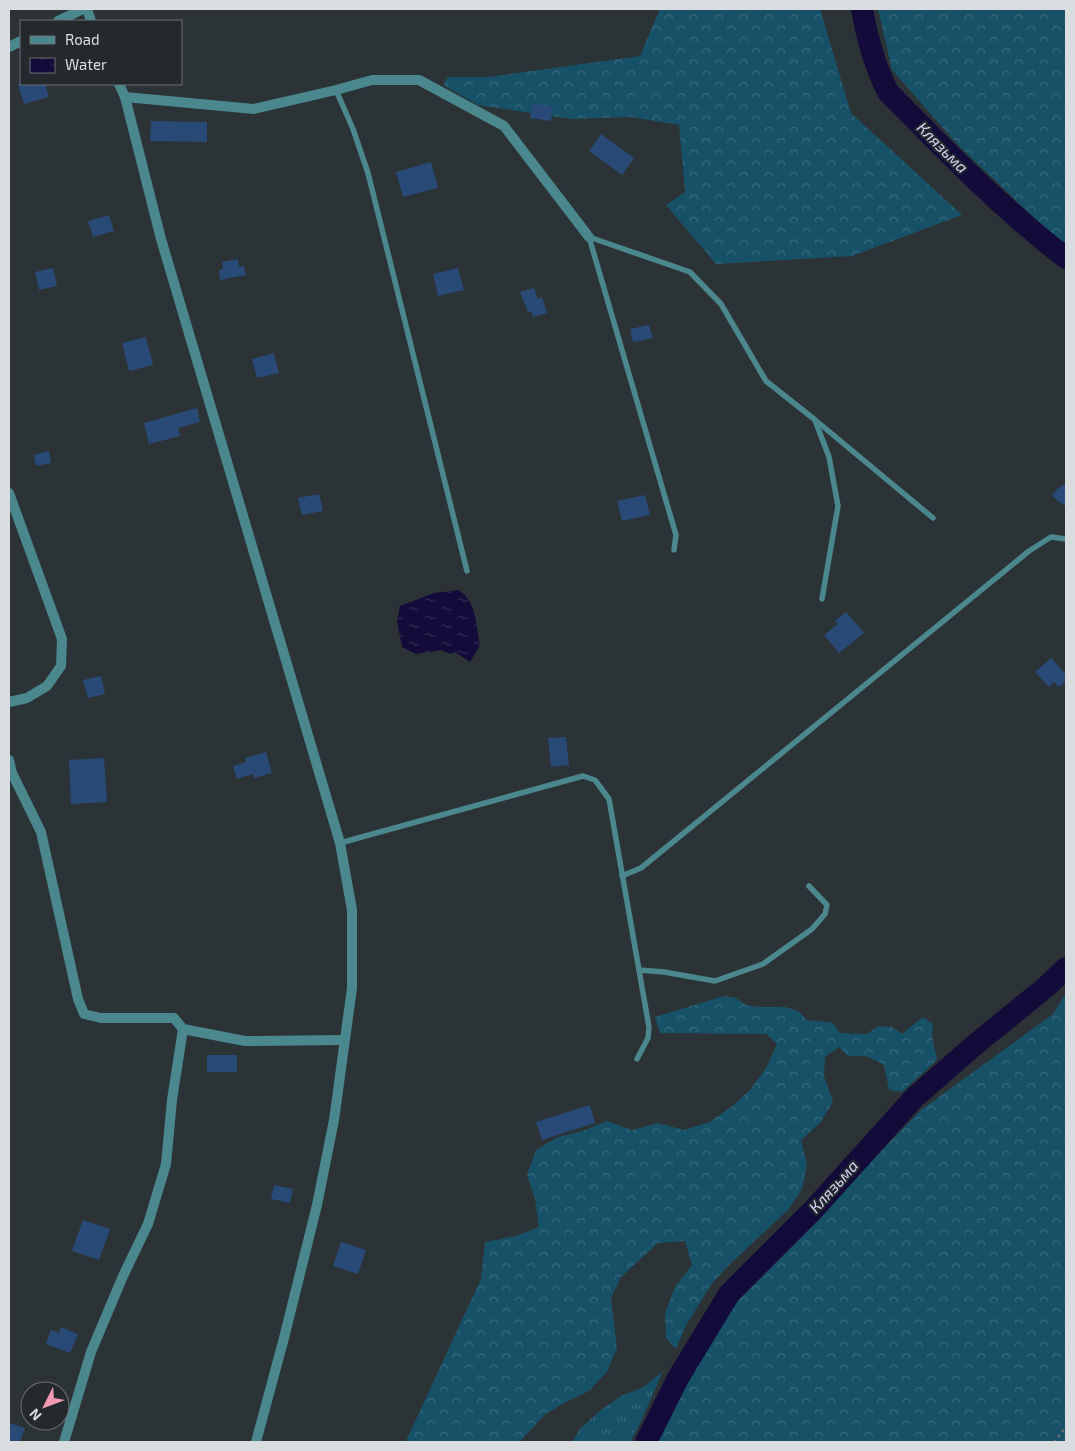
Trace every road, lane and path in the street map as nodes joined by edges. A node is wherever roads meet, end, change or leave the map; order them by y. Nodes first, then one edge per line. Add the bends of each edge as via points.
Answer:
1 (83, 9) edge
2 (60, 20) edge
3 (20, 42) edge
4 (9, 48) edge
5 (119, 85) edge
6 (336, 90) junction
7 (125, 97) junction
8 (589, 237) junction
9 (814, 419) junction
10 (9, 493) edge
11 (933, 518) dead end
12 (1066, 540) edge
13 (674, 550) dead end
14 (467, 571) dead end
15 (822, 598) dead end
16 (9, 702) edge
17 (9, 760) edge
18 (340, 843) junction
19 (622, 876) junction
20 (809, 886) dead end
21 (639, 970) junction
22 (182, 1029) junction
23 (344, 1040) junction
24 (637, 1059) dead end
25 (1066, 1427) edge
26 (64, 1442) edge
27 (256, 1442) edge
28 (1054, 1442) edge

1 - 2 street
3 - 4 street
5 - 7 street
6 - 7 street via 254,109
6 - 8 street via 372,80 420,80 504,126
6 - 14 lane via 368,173
7 - 18 street via 161,239
8 - 9 lane via 690,272 721,304 766,381
8 - 13 lane via 676,535
9 - 11 lane
9 - 15 lane via 828,457 838,506
10 - 16 street via 62,639 61,666 47,686 27,698
12 - 19 lane via 1051,537 1029,551 641,868
17 - 22 street via 12,773 41,832 84,1014 101,1018 174,1018
18 - 19 lane via 583,776 595,780 609,799
18 - 23 street via 352,910 352,988
19 - 21 lane
20 - 21 lane via 827,905 825,914 812,929 763,964 716,981
21 - 24 lane via 649,1027 648,1038
22 - 23 street via 245,1041
22 - 26 street via 166,1164 148,1224 91,1352
23 - 27 street via 334,1120 316,1205
25 - 28 path

